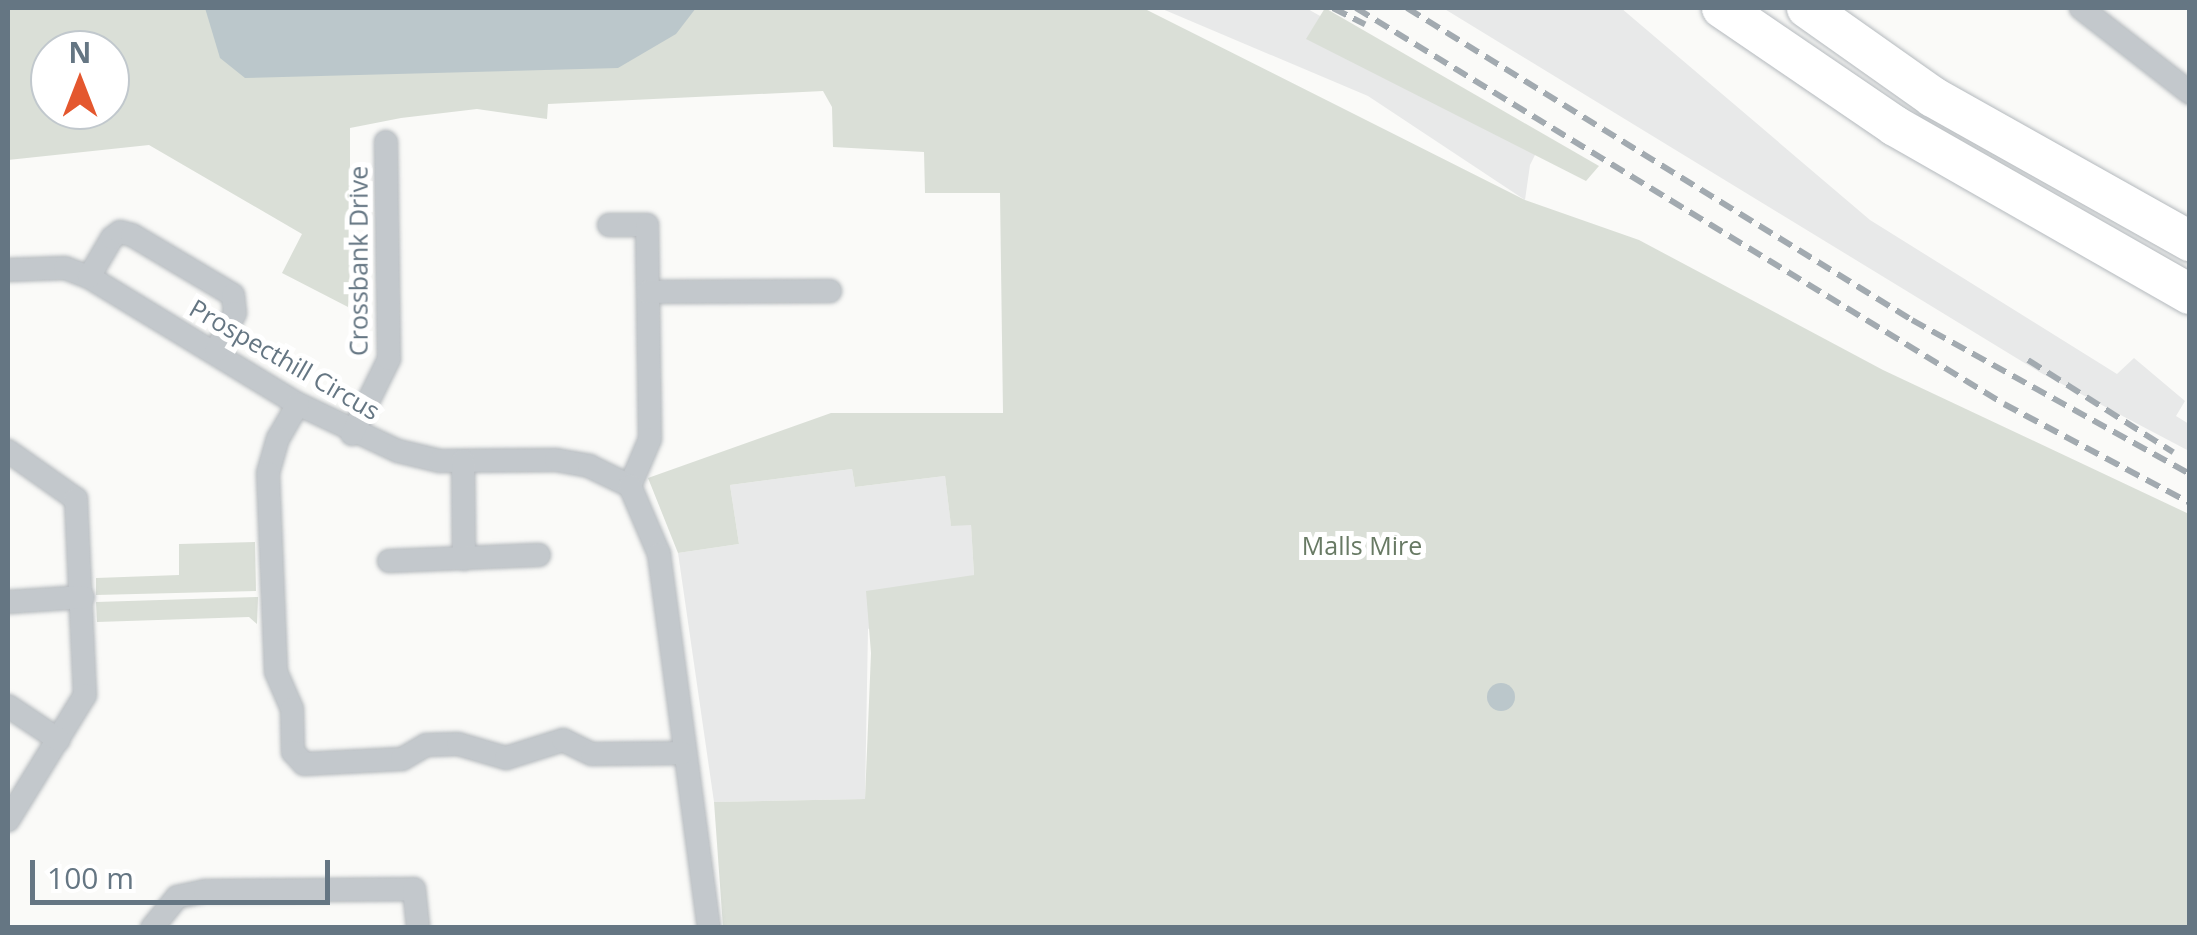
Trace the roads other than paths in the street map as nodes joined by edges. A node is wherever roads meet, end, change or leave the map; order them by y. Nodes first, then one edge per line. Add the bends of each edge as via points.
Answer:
1 (1722, 8) edge
2 (1808, 8) edge
3 (2081, 8) edge
4 (2190, 94) edge
5 (386, 142) dead end
6 (609, 225) dead end
7 (2190, 241) edge
8 (8, 270) edge
9 (89, 277) junction
10 (830, 291) dead end
11 (648, 292) junction
12 (2190, 294) edge
13 (216, 351) junction
14 (298, 404) junction
15 (352, 434) junction
16 (8, 451) edge
17 (462, 461) junction
18 (630, 486) junction
19 (539, 555) dead end
20 (464, 559) junction
21 (389, 561) dead end
22 (82, 597) junction
23 (8, 602) edge
24 (8, 706) edge
25 (59, 740) junction
26 (682, 753) junction
27 (8, 820) edge
28 (152, 928) edge
29 (418, 928) edge
30 (708, 928) edge

1 - 12 highway via 1912,136
2 - 7 highway via 1949,106
3 - 4 street
5 - 15 street, Crossbank Drive via 389,359
6 - 11 street via 647,226
8 - 9 street, Prospecthill Circus via 65,268
9 - 13 street, Prospecthill Circus
9 - 13 street via 112,238 132,235 233,294 235,313
10 - 11 street
11 - 18 street via 650,439
13 - 14 street, Prospecthill Circus
14 - 15 street, Prospecthill Circus
14 - 26 street via 268,472 276,672 292,708 293,752 304,764 402,759 442,744 506,758 563,740 592,754
15 - 17 street, Prospecthill Circus via 408,453
16 - 22 street via 76,499
17 - 18 street, Prospecthill Circus via 556,460 589,466
17 - 20 street
18 - 26 street via 660,554
19 - 20 street
20 - 21 street
22 - 23 street
22 - 25 street via 85,695
24 - 25 street
25 - 27 street
26 - 30 street
28 - 29 street via 177,897 205,891 414,889

